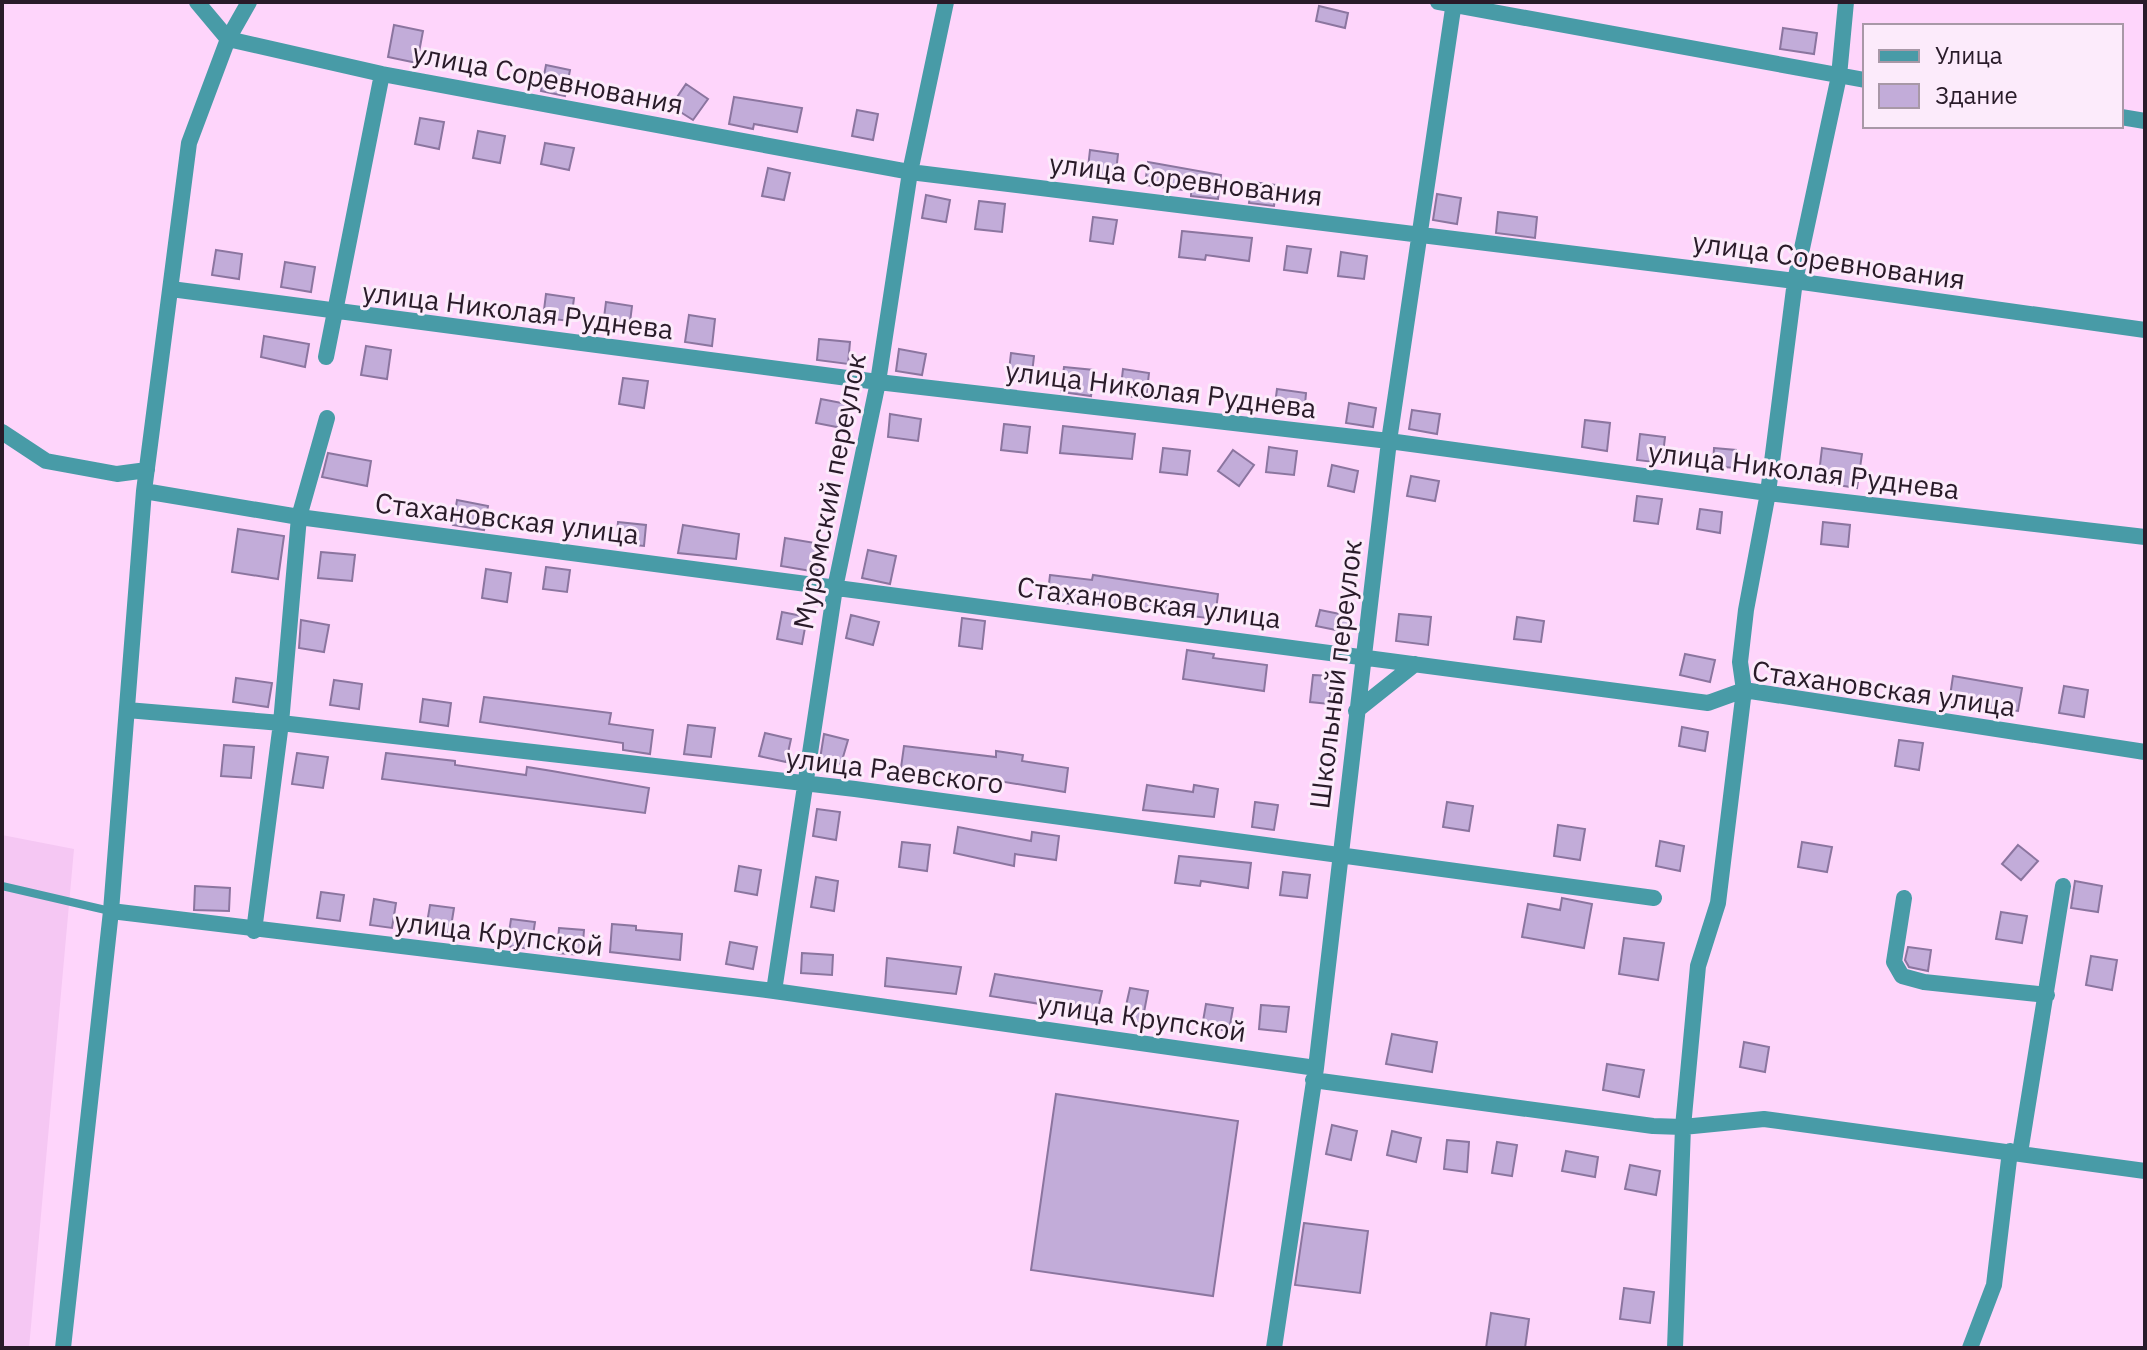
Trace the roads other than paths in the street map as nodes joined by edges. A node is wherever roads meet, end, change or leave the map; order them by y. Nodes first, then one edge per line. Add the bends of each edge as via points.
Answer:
1 (197, 2) edge
2 (249, 2) edge
3 (946, 2) edge
4 (1846, 2) edge
5 (1448, 4) edge
6 (228, 39) junction
7 (382, 74) junction
8 (1839, 76) junction
9 (1863, 80) edge
10 (2123, 117) edge
11 (2145, 121) edge
12 (910, 172) junction
13 (1418, 234) junction
14 (1795, 281) junction
15 (171, 289) junction
16 (332, 312) junction
17 (2145, 330) edge
18 (326, 357) dead end
19 (878, 382) junction
20 (327, 418) dead end
21 (2, 432) edge
22 (1389, 441) junction
23 (147, 470) junction
24 (144, 491) junction
25 (1768, 493) junction
26 (299, 517) junction
27 (2145, 537) edge
28 (835, 588) junction
29 (1363, 657) junction
30 (1415, 664) junction
31 (1744, 690) junction
32 (127, 710) junction
33 (1356, 711) junction
34 (281, 723) junction
35 (2145, 752) edge
36 (804, 786) junction
37 (1340, 854) junction
38 (2, 886) edge
39 (2063, 886) dead end
40 (1654, 898) dead end
41 (1904, 898) dead end
42 (111, 911) junction
43 (254, 931) junction
44 (774, 991) junction
45 (2047, 995) junction
46 (1314, 1074) junction
47 (1683, 1127) junction
48 (2015, 1152) junction
49 (2145, 1171) edge
50 (63, 1348) edge
51 (1274, 1348) edge
52 (1675, 1348) edge
53 (1970, 1348) edge

1 - 6 street
2 - 6 street
3 - 12 street, Муромский переулок
4 - 8 street
5 - 8 street
5 - 13 street, Школьный переулок
6 - 7 street, улица Соревнования
6 - 15 street via 189,143
7 - 12 street, улица Соревнования
7 - 16 street
8 - 9 street
8 - 14 street
10 - 11 street
12 - 13 street, улица Соревнования
12 - 19 street, Муромский переулок
13 - 14 street, улица Соревнования
13 - 22 street, Школьный переулок
14 - 17 street, улица Соревнования
14 - 25 street
15 - 16 street, улица Николая Руднева
15 - 23 street
16 - 18 street
16 - 19 street, улица Николая Руднева
19 - 22 street, улица Николая Руднева
19 - 28 street, Муромский переулок
20 - 26 street
21 - 23 street via 46,461 117,474
22 - 25 street, улица Николая Руднева
22 - 29 street, Школьный переулок
23 - 24 street
24 - 26 street, Стахановская улица
24 - 32 street
25 - 27 street, улица Николая Руднева
25 - 31 street via 1746,610 1740,662
26 - 28 street, Стахановская улица
26 - 34 street
28 - 29 street, Стахановская улица
28 - 36 street, Муромский переулок
29 - 30 street, Стахановская улица
29 - 33 street, Школьный переулок
30 - 31 street, Стахановская улица via 1708,703
30 - 33 street
31 - 35 street, Стахановская улица
31 - 47 street via 1718,903 1698,966
32 - 34 street, улица Раевского
32 - 42 street
33 - 37 street, Школьный переулок
34 - 36 street, улица Раевского
34 - 43 street
36 - 37 street, улица Раевского
36 - 44 street, Муромский переулок
37 - 40 street, улица Раевского
37 - 46 street, Школьный переулок
38 - 42 lane
39 - 45 street
41 - 45 street via 1894,962 1902,976
42 - 43 street, улица Крупской
42 - 50 street
43 - 44 street, улица Крупской
44 - 46 street, улица Крупской
45 - 48 street
46 - 47 street, улица Крупской via 1445,1099
46 - 51 street, Школьный переулок
47 - 48 street, улица Крупской via 1764,1119
47 - 52 street
48 - 49 street, улица Крупской
48 - 53 street via 1994,1285

